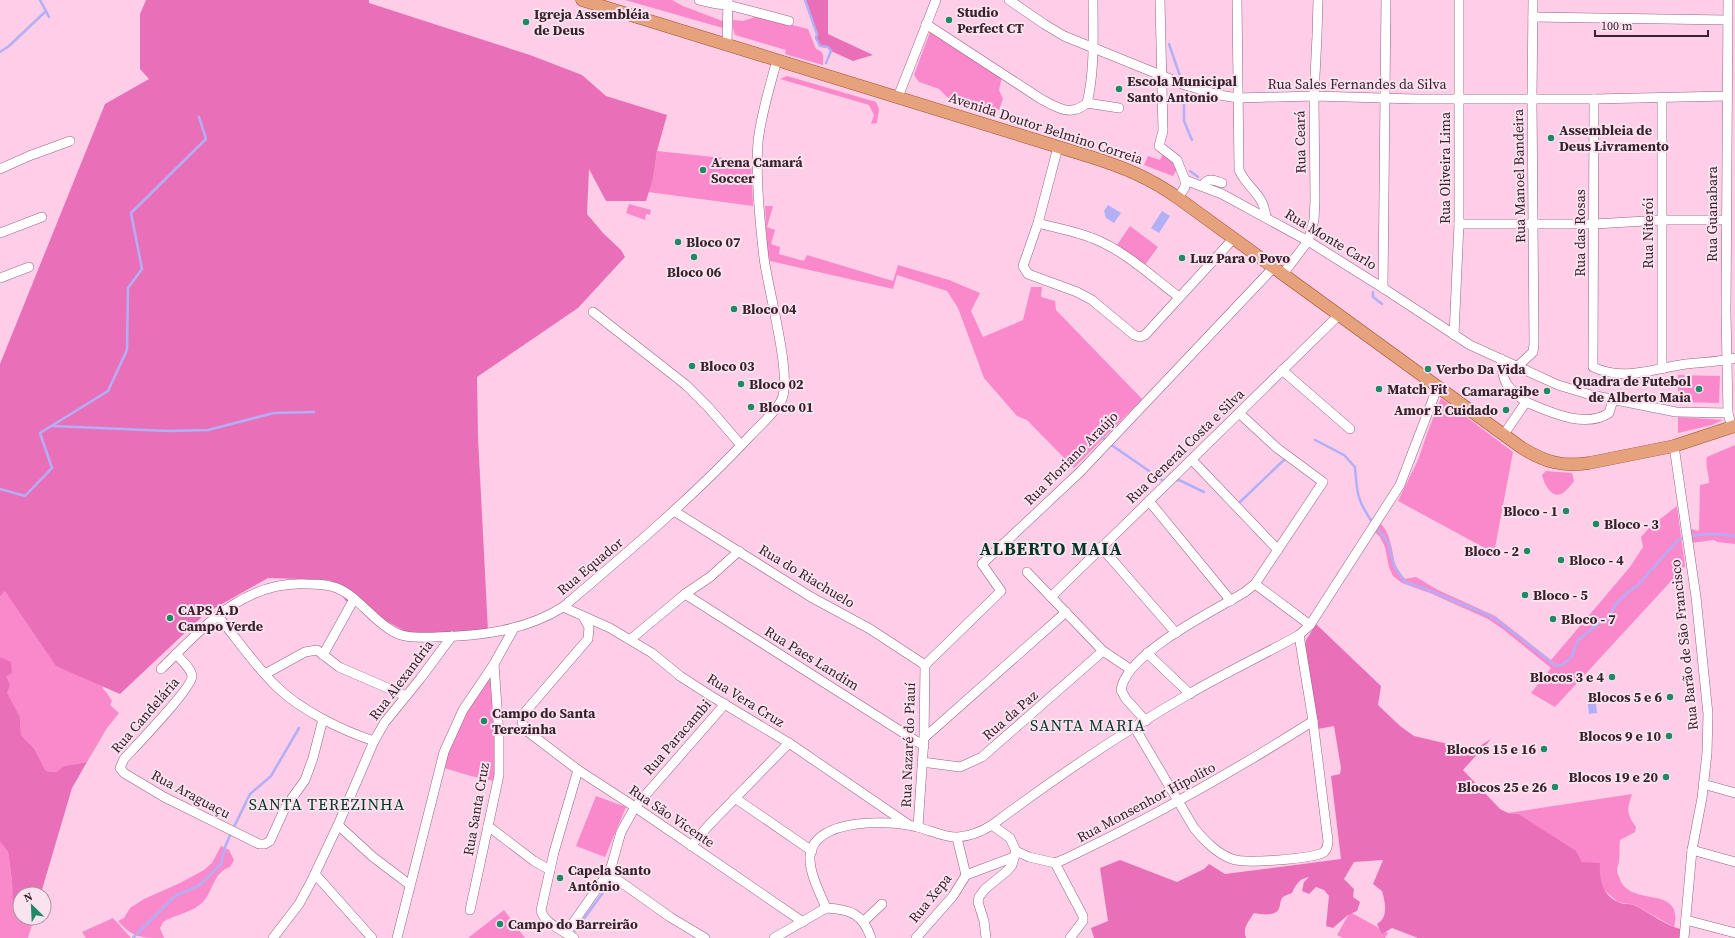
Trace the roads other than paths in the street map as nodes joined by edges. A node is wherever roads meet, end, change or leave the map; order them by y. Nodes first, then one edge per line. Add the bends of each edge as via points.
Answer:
1 (582, 0) edge
2 (699, 0) edge
3 (936, 0) edge
4 (1009, 0) edge
5 (1093, 0) edge
6 (1160, 0) edge
7 (1237, 0) edge
8 (1318, 0) edge
9 (1386, 0) edge
10 (1459, 0) edge
11 (1533, 0) edge
12 (1728, 0) edge
13 (728, 2) edge
14 (597, 3) edge
15 (1533, 17) junction
16 (1727, 20) junction
17 (789, 21) dead end
18 (926, 24) junction
19 (727, 44) junction
20 (1093, 47) junction
21 (777, 60) junction
22 (1162, 75) junction
23 (898, 96) junction
24 (1314, 96) junction
25 (1727, 96) junction
26 (1384, 97) junction
27 (1238, 98) junction
28 (1459, 98) junction
29 (1662, 98) junction
30 (1532, 99) junction
31 (1594, 99) junction
32 (1087, 103) junction
33 (1119, 108) dead end
34 (70, 141) dead end
35 (1058, 147) junction
36 (0, 169) edge
37 (1185, 180) junction
38 (1222, 183) dead end
39 (1202, 186) junction
40 (1178, 198) junction
41 (42, 217) dead end
42 (1266, 217) junction
43 (1662, 220) junction
44 (1726, 220) junction
45 (1038, 223) junction
46 (1534, 223) junction
47 (1459, 224) junction
48 (1595, 224) junction
49 (0, 233) edge
50 (1234, 238) junction
51 (1308, 241) junction
52 (29, 267) dead end
53 (1279, 271) junction
54 (0, 278) edge
55 (1383, 288) junction
56 (1179, 297) junction
57 (594, 312) dead end
58 (1339, 315) junction
59 (1454, 335) junction
60 (1500, 359) junction
61 (1731, 359) edge
62 (1518, 366) junction
63 (1662, 369) junction
64 (1282, 370) junction
65 (1438, 386) junction
66 (1731, 387) edge
67 (1613, 400) junction
68 (1526, 402) junction
69 (1239, 413) junction
70 (1728, 413) junction
71 (1733, 427) edge
72 (1350, 429) dead end
73 (1504, 434) junction
74 (741, 445) junction
75 (1674, 446) junction
76 (1192, 460) junction
77 (1150, 501) junction
78 (674, 511) junction
79 (1101, 547) junction
80 (1278, 550) junction
81 (739, 551) junction
82 (1027, 572) dead end
83 (1255, 584) junction
84 (685, 594) junction
85 (1051, 597) junction
86 (354, 599) junction
87 (1231, 601) junction
88 (563, 607) junction
89 (1066, 612) junction
90 (218, 616) junction
91 (583, 616) junction
92 (1310, 625) junction
93 (514, 628) junction
94 (1176, 633) junction
95 (1299, 635) junction
96 (452, 636) junction
97 (630, 640) junction
98 (1103, 651) junction
99 (1147, 653) junction
100 (176, 654) junction
101 (322, 655) junction
102 (494, 664) junction
103 (925, 665) junction
104 (160, 669) dead end
105 (1130, 669) junction
106 (265, 674) junction
107 (1190, 694) junction
108 (406, 696) junction
109 (725, 704) junction
110 (323, 719) junction
111 (1146, 721) junction
112 (1313, 722) junction
113 (1135, 728) junction
114 (374, 741) junction
115 (924, 742) junction
116 (789, 743) junction
117 (922, 762) junction
118 (578, 770) junction
119 (124, 773) joint
120 (1703, 784) junction
121 (1735, 793) edge
122 (735, 798) junction
123 (1177, 802) junction
124 (635, 807) junction
125 (338, 825) junction
126 (992, 825) junction
127 (488, 826) junction
128 (914, 826) junction
129 (957, 838) junction
130 (692, 846) junction
131 (1692, 850) junction
132 (812, 851) junction
133 (1015, 854) junction
134 (1735, 862) edge
135 (1054, 863) junction
136 (550, 870) junction
137 (608, 873) junction
138 (315, 874) junction
139 (966, 875) junction
140 (410, 884) junction
141 (882, 904) dead end
142 (826, 908) junction
143 (470, 910) dead end
144 (1686, 920) junction
145 (803, 922) junction
146 (864, 922) junction
147 (1735, 933) edge
148 (570, 935) edge
149 (272, 938) edge
150 (372, 938) edge
151 (397, 938) edge
152 (705, 938) edge
153 (774, 938) edge
154 (871, 938) edge
155 (916, 938) edge
156 (986, 938) edge
157 (1070, 938) edge
158 (1684, 938) edge

1 - 14 main road, Avenida Doutor Belmino Correia
2 - 13 street via 717,4
3 - 18 street
4 - 20 street, Rua Sales Fernandes da Silva via 1064,36
5 - 20 street
6 - 22 street
7 - 27 street
8 - 24 street, Rua Ceará
9 - 26 street
10 - 28 street, Rua Oliveira Lima
11 - 15 street, Rua Manoel Bandeira
12 - 16 street, Rua Guanabara
13 - 17 street
13 - 19 street
14 - 19 main road, Avenida Doutor Belmino Correia
15 - 16 street
15 - 30 street, Rua Manoel Bandeira
16 - 25 street, Rua Guanabara
18 - 23 street
18 - 32 street via 1058,108 1073,110
19 - 21 main road, Avenida Doutor Belmino Correia
20 - 22 street, Rua Sales Fernandes da Silva
20 - 32 street
21 - 23 main road, Avenida Doutor Belmino Correia
21 - 74 street, Rua Equador via 761,120 757,165 764,260 784,369 783,392 777,406
22 - 27 street, Rua Sales Fernandes da Silva via 1200,91
22 - 37 street via 1163,131 1159,146 1177,160
23 - 35 main road, Avenida Doutor Belmino Correia
24 - 26 street, Rua Sales Fernandes da Silva
24 - 27 street, Rua Sales Fernandes da Silva
24 - 51 street, Rua Ceará via 1315,200 1314,220
25 - 29 street, Rua Sales Fernandes da Silva
25 - 44 street, Rua Guanabara
26 - 28 street, Rua Sales Fernandes da Silva
26 - 55 street
27 - 42 street via 1239,170 1242,178 1261,199
28 - 30 street, Rua Sales Fernandes da Silva
28 - 47 street, Rua Oliveira Lima
29 - 31 street, Rua Sales Fernandes da Silva
29 - 43 street, Rua Niterói
30 - 31 street, Rua Sales Fernandes da Silva
30 - 46 street, Rua Manoel Bandeira
31 - 48 street, Rua das Rosas
32 - 33 street
34 - 36 street
35 - 40 main road, Avenida Doutor Belmino Correia via 1133,171
35 - 45 street
37 - 39 street, Rua Monte Carlo
37 - 40 street via 1185,186
38 - 39 street via 1209,179
39 - 42 street, Rua Monte Carlo
40 - 50 main road, Avenida Doutor Belmino Correia
41 - 49 street
42 - 51 street, Rua Monte Carlo
43 - 44 street
43 - 48 street
43 - 63 street, Rua Niterói
44 - 61 street, Rua Guanabara
45 - 56 street via 1102,242 1117,250
45 - 56 street via 1023,266 1028,274 1087,298 1134,335 1140,337 1145,334
46 - 47 street
46 - 48 street
46 - 62 street, Rua Manoel Bandeira via 1533,352
47 - 59 street, Rua Oliveira Lima
48 - 63 street, Rua das Rosas via 1593,367 1622,374 1640,374
50 - 53 main road, Avenida Doutor Belmino Correia
50 - 56 street
51 - 53 street, Rua Ceará
51 - 55 street, Rua Monte Carlo
52 - 54 street
53 - 58 main road, Avenida Doutor Belmino Correia
53 - 103 street, Rua Floriano Araújo via 1080,472 982,564 1001,591
55 - 59 street, Rua Monte Carlo
57 - 74 street via 686,386
58 - 64 street, Rua General Costa e Silva
58 - 65 main road, Avenida Doutor Belmino Correia
59 - 60 street, Rua Monte Carlo
60 - 62 street, Rua Monte Carlo
60 - 68 street via 1508,388
61 - 63 street
61 - 66 street, Rua Guanabara
62 - 67 street, Rua Monte Carlo via 1575,391
64 - 69 street, Rua General Costa e Silva
64 - 72 street
65 - 73 main road, Avenida Doutor Belmino Correia
65 - 92 street via 1400,485
66 - 70 street, Rua Guanabara
67 - 68 street via 1609,413 1597,419 1551,412
67 - 70 street, Rua Monte Carlo via 1676,412
68 - 73 street
69 - 76 street, Rua General Costa e Silva
69 - 80 street via 1277,448 1323,482
70 - 71 street, Rua Guanabara
71 - 75 main road, Avenida Doutor Belmino Correia
73 - 75 main road, Avenida Doutor Belmino Correia via 1533,455 1559,464 1578,465
74 - 78 street, Rua Equador
75 - 120 street, Rua Barão de São Francisco via 1696,602 1708,714
76 - 77 street, Rua General Costa e Silva
76 - 80 street
77 - 79 street, Rua General Costa e Silva
77 - 87 street
78 - 81 street, Rua do Riachuelo
78 - 88 street, Rua Equador
79 - 85 street, Rua General Costa e Silva
79 - 94 street
80 - 83 street
81 - 84 street via 710,577
81 - 103 street, Rua do Riachuelo
82 - 85 street
83 - 87 street
83 - 92 street
84 - 97 street
84 - 115 street, Rua Paes Landim
85 - 89 street
86 - 90 street, Rua Candelária via 338,588 329,586 282,584 252,594
86 - 96 street, Rua Candelária via 380,622 402,636
86 - 101 street
87 - 94 street
88 - 91 street, Rua Vera Cruz
88 - 93 street, Rua Equador
89 - 98 street
89 - 115 street
90 - 100 street, Rua Candelária
90 - 106 street, Rua Alexandria
91 - 97 street, Rua Vera Cruz
91 - 118 street, Rua São Vicente via 589,627 588,639 522,716 522,725 527,731
92 - 95 street
93 - 96 street, Rua Candelária via 492,633
93 - 102 street
94 - 99 street
95 - 107 street
95 - 112 street
96 - 108 street, Rua Alexandria
97 - 109 street, Rua Vera Cruz
98 - 105 street
98 - 117 street, Rua da Paz via 982,757 960,766
99 - 105 street
99 - 107 street
100 - 104 street, Rua Candelária
100 - 119 street, Rua Candelária via 191,673 191,683 124,759 120,768
101 - 106 street via 317,650 305,652
101 - 108 street via 339,667
102 - 127 street, Rua Santa Cruz via 499,775
102 - 140 street via 463,710 444,752
103 - 115 street, Rua Nazaré do Piauí
105 - 111 street via 1121,690
106 - 110 street, Rua Alexandria via 296,702
107 - 111 street
108 - 114 street, Rua Alexandria via 385,722
109 - 116 street, Rua Vera Cruz
109 - 124 street, Rua Paracambi
110 - 114 street, Rua Alexandria
110 - 119 street, Rua Araguaçu via 308,773 285,808 268,843 259,844 206,819
111 - 113 street
112 - 123 street, Rua Monsenhor Hipolito
112 - 123 street via 1328,841 1328,847 1323,853 1265,861 1234,859 1205,842
113 - 123 street
113 - 126 street via 1065,772
114 - 125 street, Rua Alexandria
115 - 117 street, Rua Nazaré do Piauí
116 - 122 street
116 - 128 street, Rua Vera Cruz
117 - 128 street, Rua Nazaré do Piauí
118 - 124 street, Rua São Vicente
118 - 136 street
120 - 121 street
120 - 131 street, Rua Barão de São Francisco
122 - 130 street
122 - 132 street
123 - 135 street, Rua Monsenhor Hipolito
124 - 130 street, Rua São Vicente
124 - 137 street, Rua Paracambi via 625,822
125 - 138 street, Rua Alexandria
125 - 140 street via 373,858
126 - 129 street via 979,833
126 - 133 street via 1010,838
127 - 136 street
127 - 143 street, Rua Santa Cruz
128 - 129 street
128 - 132 street via 875,823 843,826 823,837
129 - 139 street
130 - 145 street, Rua São Vicente
131 - 134 street
131 - 144 street, Rua Barão de São Francisco
132 - 142 street via 812,873
133 - 135 street
133 - 139 street
133 - 156 street via 1007,871 979,897
135 - 157 street via 1083,916 1083,921
136 - 148 street via 541,914
137 - 148 street, Rua Paracambi
137 - 152 street via 670,917
138 - 149 street, Rua Alexandria via 299,904
138 - 150 street
139 - 155 street, Rua Xepa via 953,896
140 - 151 street
141 - 146 street
142 - 145 street
142 - 146 street via 843,909
144 - 147 street
144 - 158 street, Rua Barão de São Francisco
145 - 153 street
146 - 154 street

